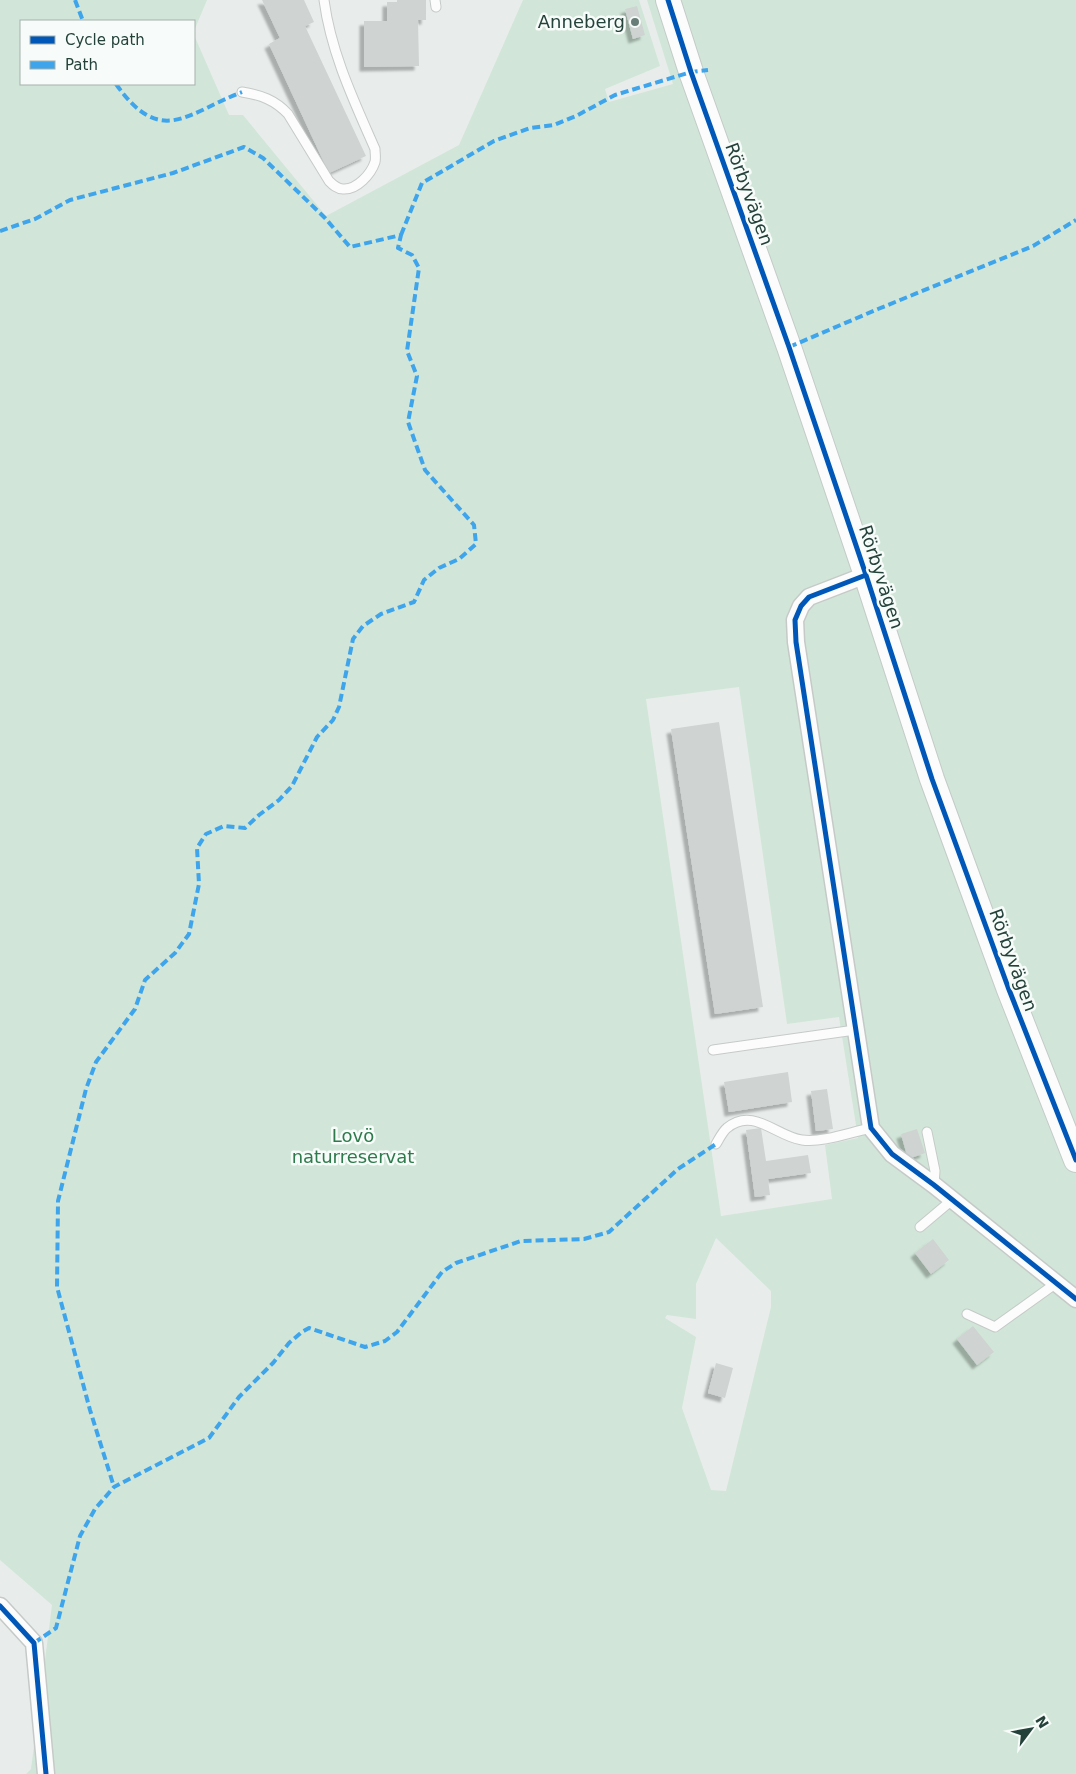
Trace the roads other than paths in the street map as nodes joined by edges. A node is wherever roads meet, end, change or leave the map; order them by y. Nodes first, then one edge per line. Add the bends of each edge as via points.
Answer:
1 (324, 0) edge
2 (668, 0) edge
3 (242, 92) dead end
4 (866, 575) junction
5 (855, 1030) junction
6 (713, 1050) dead end
7 (871, 1128) junction
8 (927, 1132) dead end
9 (716, 1144) dead end
10 (1076, 1160) edge
11 (934, 1185) junction
12 (952, 1200) junction
13 (920, 1227) dead end
14 (1055, 1284) junction
15 (1076, 1299) edge
16 (967, 1314) dead end
17 (0, 1606) edge
18 (46, 1774) edge

1 - 3 lane via 330,36 339,63 375,149 375,160 364,179 344,190 336,187 328,181 280,105 268,98
2 - 4 street, Rörbyvägen
4 - 5 street via 809,597 801,606 796,620 798,652
4 - 10 street, Rörbyvägen via 935,788
5 - 6 lane
5 - 7 street
7 - 9 lane via 818,1140 802,1140 760,1122 744,1120 727,1128
7 - 11 street via 892,1154
8 - 11 lane via 935,1171
11 - 12 street
12 - 13 lane
12 - 14 street
14 - 15 street
14 - 16 lane via 995,1327
17 - 18 street via 34,1643

